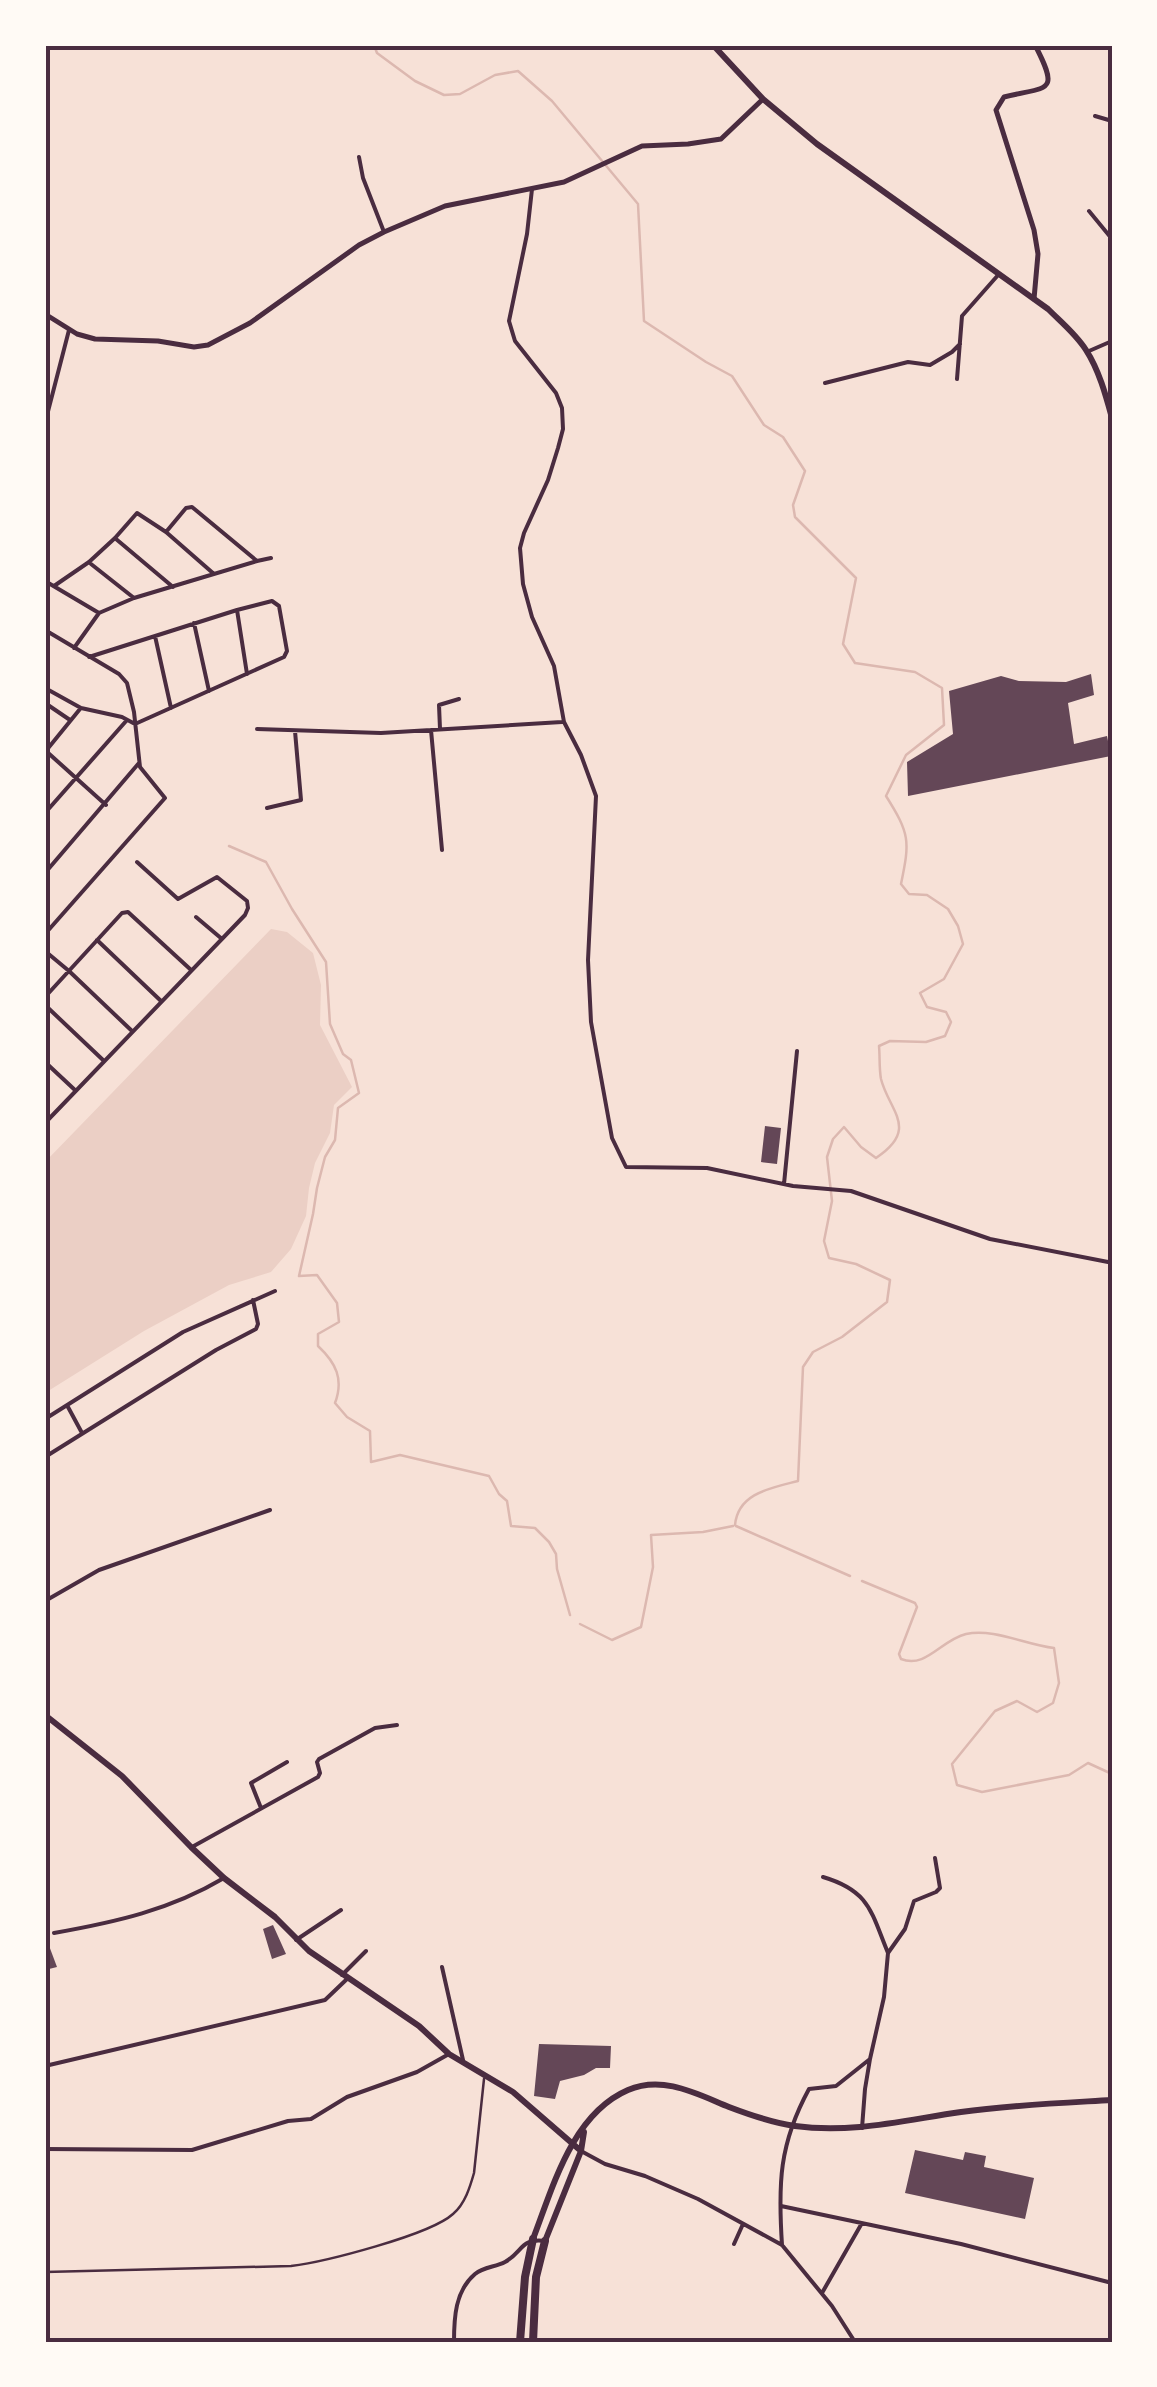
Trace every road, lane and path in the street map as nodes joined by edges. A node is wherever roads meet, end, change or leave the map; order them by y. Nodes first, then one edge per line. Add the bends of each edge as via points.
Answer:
1 (713, 45) edge
2 (1035, 45) edge
3 (762, 99) junction
4 (1095, 116) dead end
5 (1112, 121) edge
6 (358, 157) dead end
7 (532, 189) junction
8 (1089, 210) dead end
9 (384, 232) junction
10 (1112, 239) edge
11 (999, 274) junction
12 (1034, 299) junction
13 (45, 314) edge
14 (69, 330) junction
15 (1112, 341) edge
16 (960, 344) junction
17 (1088, 352) junction
18 (957, 378) dead end
19 (825, 383) dead end
20 (1112, 418) edge
21 (45, 423) edge
22 (166, 532) junction
23 (115, 538) junction
24 (271, 558) dead end
25 (257, 561) junction
26 (89, 562) junction
27 (216, 575) junction
28 (45, 581) edge
29 (54, 586) junction
30 (173, 588) junction
31 (134, 598) junction
32 (236, 610) junction
33 (100, 613) junction
34 (194, 624) junction
35 (45, 630) edge
36 (155, 636) junction
37 (74, 648) junction
38 (89, 656) junction
39 (246, 674) junction
40 (46, 690) edge
41 (209, 691) junction
42 (459, 699) dead end
43 (45, 703) edge
44 (81, 708) junction
45 (171, 708) junction
46 (70, 720) junction
47 (127, 720) junction
48 (564, 722) junction
49 (135, 724) junction
50 (258, 729) dead end
51 (440, 729) junction
52 (431, 730) junction
53 (295, 731) junction
54 (46, 752) edge
55 (139, 763) junction
56 (77, 777) junction
57 (106, 804) junction
58 (267, 808) dead end
59 (45, 812) edge
60 (442, 850) dead end
61 (137, 862) dead end
62 (45, 873) edge
63 (196, 917) dead end
64 (45, 934) edge
65 (222, 939) junction
66 (97, 940) junction
67 (45, 951) edge
68 (192, 970) junction
69 (69, 971) junction
70 (45, 997) edge
71 (161, 1001) junction
72 (45, 1005) edge
73 (132, 1031) junction
74 (797, 1051) dead end
75 (103, 1060) junction
76 (45, 1062) edge
77 (76, 1091) junction
78 (45, 1122) edge
79 (784, 1184) junction
80 (1112, 1261) edge
81 (275, 1290) dead end
82 (254, 1300) junction
83 (67, 1406) junction
84 (45, 1419) edge
85 (82, 1433) junction
86 (45, 1457) edge
87 (270, 1510) dead end
88 (45, 1601) edge
89 (45, 1714) edge
90 (397, 1726) dead end
91 (287, 1762) dead end
92 (262, 1808) junction
93 (191, 1848) junction
94 (934, 1858) dead end
95 (823, 1877) dead end
96 (224, 1878) junction
97 (341, 1910) dead end
98 (54, 1933) dead end
99 (296, 1940) junction
100 (366, 1951) dead end
101 (888, 1953) junction
102 (442, 1967) dead end
103 (344, 1977) junction
104 (449, 2054) junction
105 (870, 2059) junction
106 (464, 2062) junction
107 (45, 2066) edge
108 (485, 2074) junction
109 (1112, 2100) edge
110 (586, 2126) junction
111 (791, 2126) junction
112 (862, 2128) junction
113 (572, 2144) junction
114 (45, 2148) edge
115 (580, 2151) junction
116 (780, 2206) junction
117 (862, 2222) junction
118 (743, 2224) junction
119 (532, 2239) junction
120 (546, 2240) junction
121 (734, 2244) dead end
122 (782, 2245) junction
123 (45, 2272) edge
124 (1112, 2282) edge
125 (822, 2292) junction
126 (454, 2342) edge
127 (520, 2342) edge
128 (533, 2342) edge
129 (855, 2342) edge

1 - 3 main road
2 - 12 street via 1048,84 1004,97 996,110 1034,230
3 - 7 street via 722,139 642,146 564,182
3 - 11 main road
4 - 5 street
6 - 9 street
7 - 9 street via 445,206
7 - 48 street via 510,332 556,394 563,429 520,548 523,584 554,666
8 - 10 street
9 - 14 street via 208,346 94,339
11 - 12 main road
11 - 16 street via 962,316
12 - 17 main road
13 - 14 street
14 - 21 street
15 - 17 street
16 - 18 street
16 - 19 street via 930,364 908,362
17 - 20 main road
22 - 23 street via 138,513
22 - 25 street via 192,507
22 - 27 street
23 - 26 street
23 - 30 street
24 - 25 street
25 - 27 street
26 - 29 street
26 - 31 street
27 - 30 street
28 - 29 street
29 - 33 street
30 - 31 street
31 - 33 street
32 - 34 street
32 - 39 street
32 - 39 street via 278,603 287,651
33 - 37 street
34 - 36 street
34 - 41 street
35 - 37 street
36 - 38 street
36 - 45 street
37 - 38 street
38 - 49 street via 127,683
39 - 41 street
40 - 44 street
41 - 45 street
42 - 51 street via 439,705
43 - 46 street
44 - 46 street
44 - 47 street
45 - 49 street
46 - 54 street
47 - 49 street
47 - 56 street
48 - 51 street
48 - 79 street via 596,796 588,960 591,1022 612,1138 626,1167 707,1168
49 - 55 street
50 - 53 street
51 - 52 street
52 - 53 street
52 - 60 street
53 - 58 street via 301,800
54 - 56 street
55 - 57 street
55 - 64 street via 165,798
56 - 57 street
56 - 59 street
57 - 62 street
61 - 65 street via 178,899 217,877 247,901 245,916
63 - 65 street
65 - 68 street
66 - 68 street via 128,912
66 - 69 street
66 - 71 street
67 - 69 street
68 - 71 street
69 - 70 street
69 - 73 street
71 - 73 street
72 - 75 street
73 - 75 street
74 - 79 street
75 - 77 street
76 - 77 street
77 - 78 street
79 - 80 street via 851,1191 990,1238
81 - 82 street
82 - 83 street via 183,1332
82 - 85 street via 256,1329
83 - 84 street
83 - 85 street
85 - 86 street
87 - 88 street via 99,1570
89 - 93 main road via 122,1776
90 - 92 street via 374,1728 319,1759 319,1775
91 - 92 street via 251,1782
92 - 93 street
93 - 96 main road
94 - 101 street via 940,1888 914,1900
95 - 101 street via 864,1898
96 - 98 street via 157,1910
96 - 99 main road
97 - 99 street
99 - 103 main road
100 - 103 street
101 - 105 street
102 - 106 street
103 - 104 main road via 420,2026
103 - 107 street via 324,2000
104 - 106 main road
104 - 114 street via 347,2097 311,2120 192,2150
105 - 111 street via 836,2086 809,2090
105 - 112 street
106 - 108 main road
108 - 113 main road
108 - 123 lane via 470,2186 452,2216 436,2225 291,2266
109 - 112 main road via 977,2110
110 - 111 main road via 606,2102 658,2083
110 - 113 main road
110 - 115 main road
111 - 112 main road
111 - 116 street via 781,2162
113 - 115 main road
113 - 119 main road
115 - 118 street
115 - 120 main road
116 - 117 street
116 - 122 street
117 - 124 street
117 - 125 street
118 - 121 street
118 - 122 street
119 - 120 street
119 - 126 street via 508,2260 476,2272 454,2314
119 - 127 highway
120 - 128 highway via 536,2277
122 - 125 street
125 - 129 street

